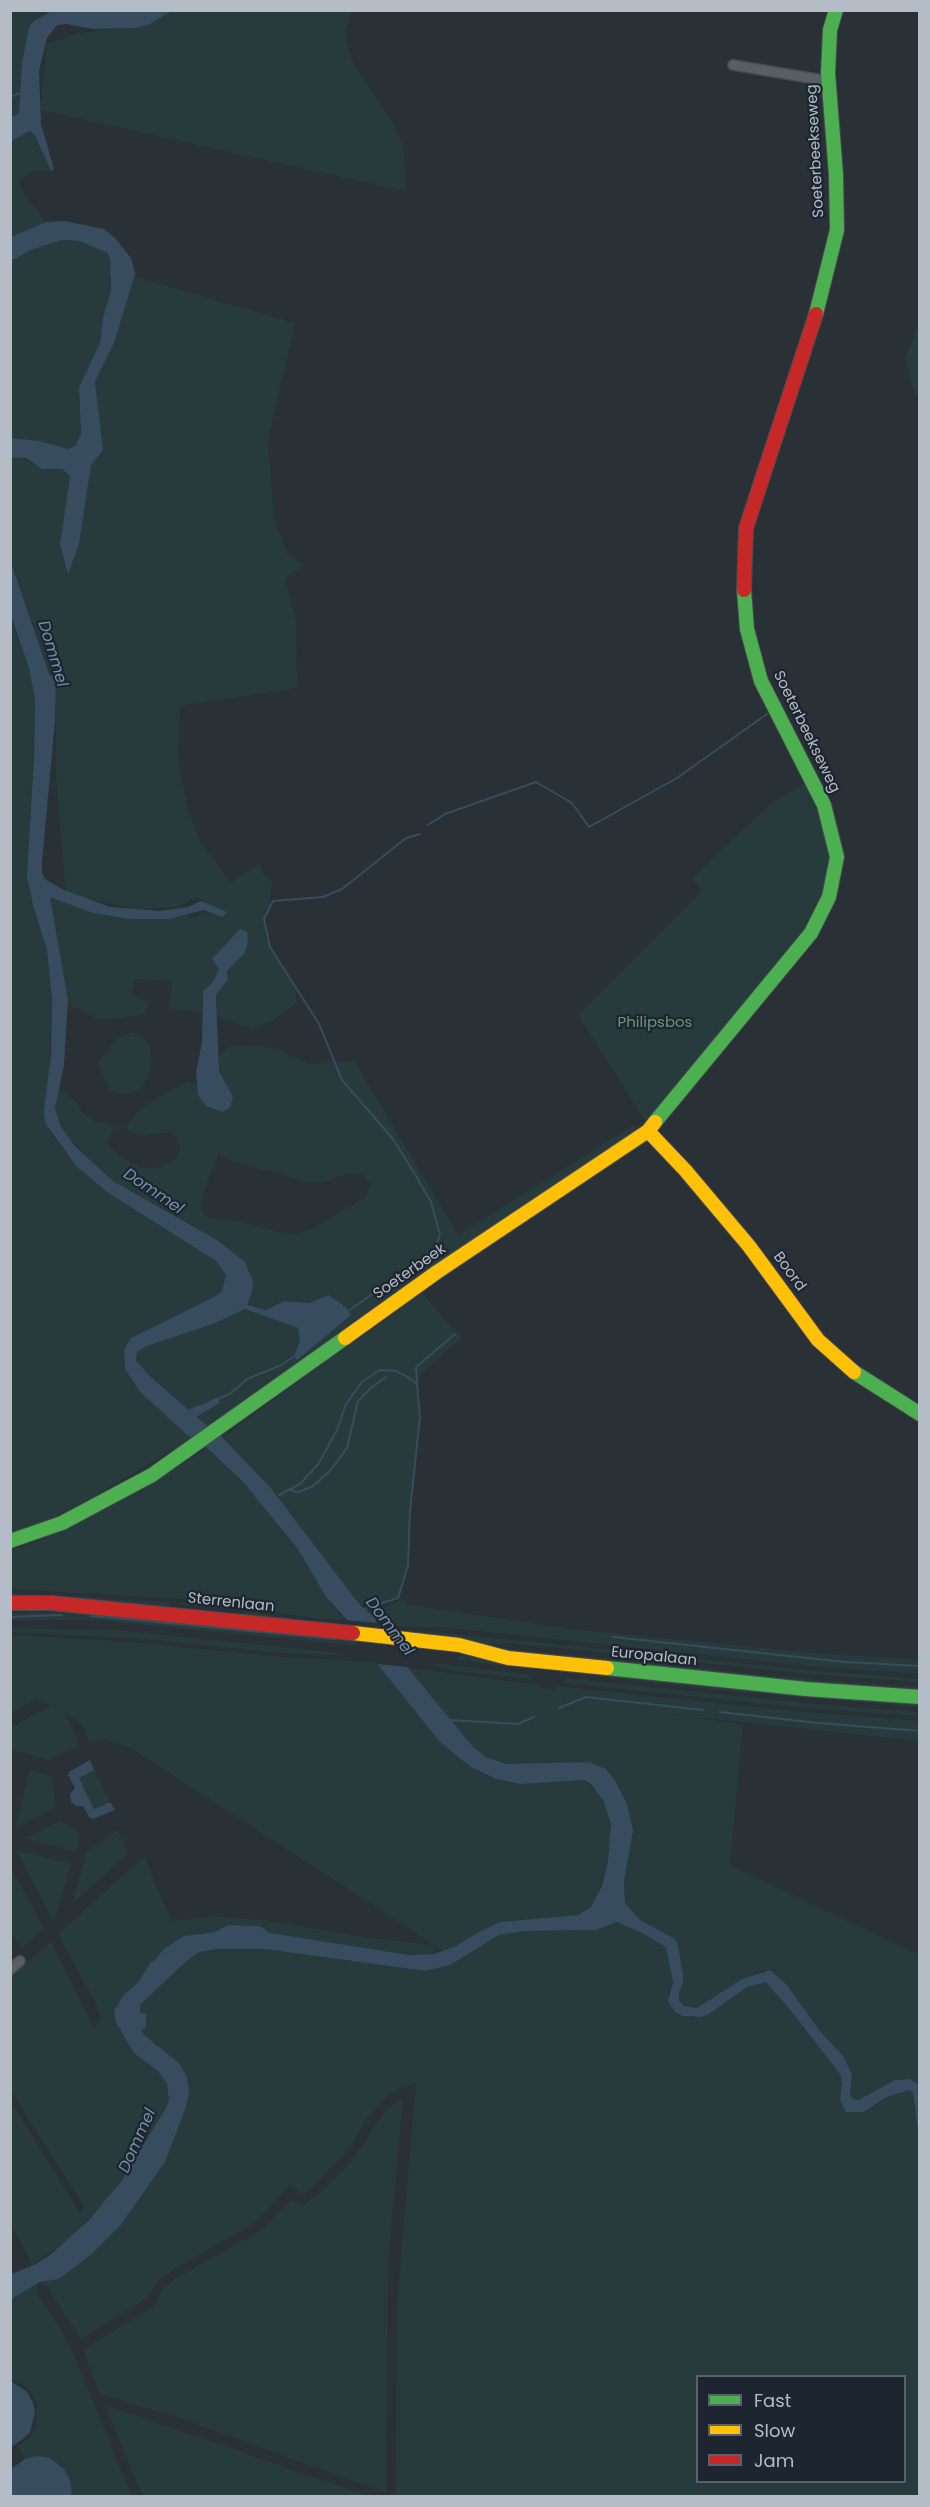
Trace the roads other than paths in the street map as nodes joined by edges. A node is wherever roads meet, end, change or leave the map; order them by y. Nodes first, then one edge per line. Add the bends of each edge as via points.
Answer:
1 (836, 10) edge
2 (733, 65) dead end
3 (828, 81) junction
4 (648, 1131) junction
5 (920, 1414) edge
6 (10, 1541) edge
7 (10, 1603) edge
8 (72, 1606) junction
9 (10, 1611) edge
10 (387, 1637) joint
11 (920, 1697) edge
12 (20, 1961) dead end
13 (10, 1970) edge

1 - 3 street, Soeterbeekseweg via 830,30
2 - 3 street
3 - 4 street, Soeterbeekseweg via 837,175 837,230 821,299 746,528 744,600 747,629 761,681 824,805 837,857 829,897 811,933
4 - 5 street, Boord via 748,1246 818,1340 856,1374
4 - 6 street, Soeterbeek via 437,1272 152,1475 62,1523
7 - 8 street, Sterrenlaan
8 - 9 street, Sterrenlaan
8 - 10 street, Sterrenlaan
10 - 11 street, Europalaan via 459,1645 508,1658
12 - 13 street

